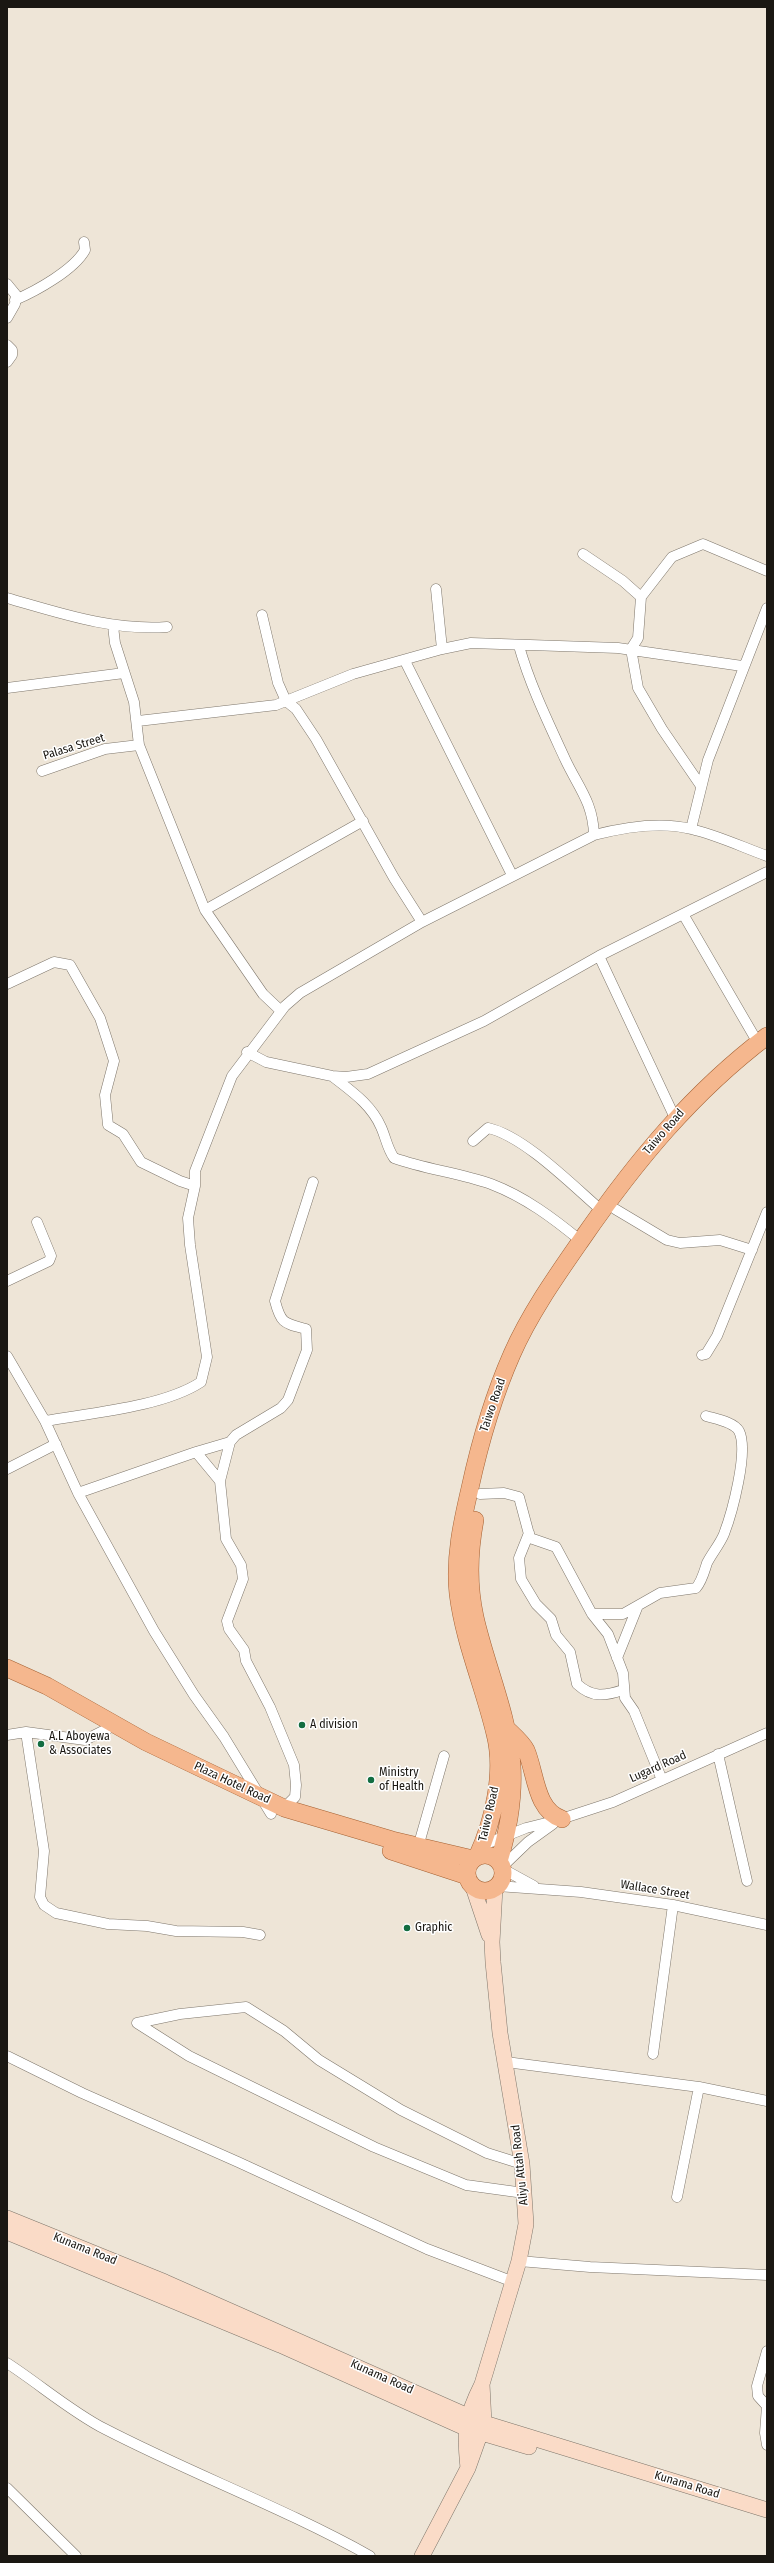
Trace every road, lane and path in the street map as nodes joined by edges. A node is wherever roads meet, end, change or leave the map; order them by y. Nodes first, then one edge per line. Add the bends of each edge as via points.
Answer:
1 (84, 242) dead end
2 (7, 284) edge
3 (15, 300) junction
4 (7, 318) edge
5 (7, 345) edge
6 (7, 362) edge
7 (583, 554) dead end
8 (767, 571) edge
9 (436, 589) dead end
10 (641, 597) junction
11 (7, 598) edge
12 (767, 608) edge
13 (262, 615) dead end
14 (113, 626) junction
15 (167, 627) dead end
16 (519, 646) junction
17 (442, 649) junction
18 (631, 649) junction
19 (405, 661) junction
20 (742, 666) junction
21 (124, 673) junction
22 (7, 688) edge
23 (286, 701) junction
24 (138, 720) junction
25 (139, 745) junction
26 (42, 771) dead end
27 (701, 786) junction
28 (363, 821) junction
29 (691, 829) junction
30 (594, 835) junction
31 (767, 856) edge
32 (767, 872) edge
33 (512, 875) junction
34 (205, 910) junction
35 (683, 914) junction
36 (422, 922) junction
37 (599, 956) junction
38 (7, 984) edge
39 (281, 1011) junction
40 (764, 1042) edge
41 (247, 1052) junction
42 (332, 1076) junction
43 (675, 1118) junction
44 (473, 1141) dead end
45 (313, 1182) dead end
46 (195, 1186) junction
47 (608, 1210) junction
48 (767, 1212) edge
49 (37, 1222) dead end
50 (581, 1241) junction
51 (752, 1250) junction
52 (7, 1281) edge
53 (702, 1355) dead end
54 (7, 1356) edge
55 (706, 1416) dead end
56 (45, 1421) junction
57 (230, 1442) junction
58 (56, 1444) junction
59 (196, 1452) junction
60 (7, 1469) edge
61 (220, 1481) junction
62 (78, 1493) junction
63 (480, 1494) junction
64 (529, 1533) junction
65 (636, 1608) junction
66 (592, 1614) junction
67 (617, 1658) junction
68 (7, 1668) edge
69 (7, 1679) edge
70 (623, 1690) junction
71 (505, 1727) junction
72 (109, 1728) junction
73 (26, 1732) junction
74 (767, 1733) edge
75 (7, 1735) edge
76 (718, 1754) junction
77 (444, 1756) dead end
78 (662, 1780) junction
79 (261, 1795) junction
80 (278, 1811) junction
81 (560, 1819) junction
82 (506, 1837) junction
83 (418, 1847) junction
84 (478, 1854) junction
85 (501, 1866) junction
86 (469, 1880) junction
87 (747, 1881) dead end
88 (496, 1887) junction
89 (538, 1888) junction
90 (674, 1905) junction
91 (767, 1925) edge
92 (260, 1935) dead end
93 (492, 1942) junction
94 (653, 2054) dead end
95 (7, 2056) edge
96 (506, 2062) junction
97 (699, 2086) junction
98 (767, 2101) edge
99 (522, 2164) junction
100 (524, 2193) junction
101 (677, 2197) dead end
102 (7, 2218) edge
103 (7, 2232) edge
104 (519, 2261) junction
105 (767, 2275) edge
106 (512, 2281) junction
107 (767, 2351) edge
108 (7, 2363) edge
109 (482, 2384) junction
110 (466, 2422) junction
111 (482, 2429) junction
112 (767, 2444) edge
113 (468, 2468) junction
114 (7, 2488) edge
115 (767, 2510) edge
116 (767, 2519) edge
117 (76, 2556) edge
118 (370, 2556) edge
119 (423, 2556) edge

1 - 3 street via 85,250 72,266 35,292
2 - 3 street via 16,295
3 - 4 street
5 - 6 street via 12,350
7 - 10 street via 623,581
8 - 10 street via 703,544 672,557
9 - 17 street
10 - 18 street via 638,638
11 - 14 street
12 - 20 street
13 - 23 street via 278,683
14 - 15 street via 139,629
14 - 21 street
16 - 17 street via 471,643
16 - 18 street via 567,645
16 - 30 street via 526,670 551,728 587,798 594,817
17 - 19 street
18 - 20 street
18 - 27 street via 638,688
19 - 23 street via 353,674
19 - 33 street
20 - 27 street
21 - 22 street
21 - 24 street
23 - 24 street via 247,710
23 - 28 street via 304,720
24 - 25 street
25 - 26 street, Palasa Street via 105,749
25 - 34 street
27 - 29 street
28 - 34 street
28 - 36 street
29 - 30 street via 659,825 624,828
29 - 31 street
30 - 33 street
32 - 35 street
33 - 36 street
34 - 39 street via 263,994
35 - 37 street
35 - 40 street
36 - 39 street via 319,980
37 - 42 street via 484,1021 368,1074
37 - 43 street
38 - 46 street via 54,962 70,965 100,1018 114,1061 105,1095 108,1125 123,1134 141,1162
39 - 41 street
40 - 43 main road, Taiwo Road via 721,1072
40 - 47 main road, Taiwo Road via 693,1112
41 - 42 street via 266,1062
41 - 46 street via 225,1090 195,1170
42 - 50 street via 364,1101 381,1127 386,1145 394,1158 490,1184 547,1214
43 - 47 main road, Taiwo Road
44 - 47 street via 488,1128 502,1131 527,1147
45 - 57 street via 276,1301 281,1320 286,1324 306,1329 306,1350 288,1400 281,1408 236,1434
46 - 56 street via 188,1218 207,1358 201,1382 190,1389 156,1400
47 - 50 main road, Taiwo Road
47 - 51 street via 667,1240 680,1243 720,1240
47 - 63 main road, Taiwo Road via 566,1276 512,1377 492,1438
48 - 51 street
49 - 52 street via 51,1256 49,1261
50 - 84 main road, Taiwo Road via 527,1327 513,1352 497,1391 475,1464 458,1548 458,1594 470,1651 496,1736 498,1752 497,1785
51 - 53 street via 717,1336 706,1354
54 - 56 street
55 - 65 street via 734,1426 739,1432 741,1459 737,1490 724,1535 696,1588 660,1593
56 - 58 street
57 - 59 street
57 - 61 street
58 - 60 street
58 - 62 street
59 - 61 street
59 - 62 street
61 - 80 street via 226,1539 241,1565 243,1579 227,1621 229,1629 244,1650 246,1661 270,1707 294,1765 295,1797
62 - 79 street via 154,1632
63 - 64 street via 504,1493 519,1497
63 - 71 main road, Taiwo Road via 472,1539 470,1578 475,1617
64 - 66 street via 530,1538 556,1547
64 - 70 street via 519,1558 521,1579 536,1604 551,1620 556,1634 570,1652 577,1684 592,1694 604,1696
65 - 66 street via 624,1614
65 - 67 street
66 - 67 street via 608,1634
67 - 70 street via 623,1673
68 - 79 main road, Plaza Hotel Road via 47,1686 146,1742
69 - 72 main road, Plaza Hotel Road
70 - 78 street
71 - 81 main road via 525,1748 542,1801 550,1813
71 - 82 main road, Taiwo Road via 512,1764
72 - 73 street via 85,1740
72 - 80 main road, Plaza Hotel Road
73 - 75 street
73 - 92 street via 44,1851 40,1898 44,1905 56,1913 108,1924 147,1926 176,1931 242,1932
74 - 76 street, Lugard Road
76 - 78 street, Lugard Road
76 - 87 street
77 - 83 street
78 - 81 street, Lugard Road via 612,1802
79 - 80 main road, Plaza Hotel Road
80 - 83 main road, Plaza Hotel Road
80 - 86 main road, Plaza Hotel Road
81 - 82 street via 526,1828
81 - 85 street
82 - 84 street
82 - 85 main road, Taiwo Road
83 - 84 main road, Plaza Hotel Road
84 - 85 main road via 491,1856
84 - 86 main road via 468,1867
85 - 88 main road via 502,1878
85 - 89 street
86 - 88 main road via 479,1889
86 - 93 main road
88 - 89 street, Wallace Street
88 - 93 main road
89 - 90 street, Wallace Street
90 - 91 street, Wallace Street
90 - 94 street
93 - 96 main road, Aliyu Attah Road via 500,2033
95 - 106 street via 82,2094 420,2246
96 - 97 street
96 - 99 main road, Aliyu Attah Road
97 - 98 street
97 - 101 street
99 - 100 main road, Aliyu Attah Road
99 - 100 street via 486,2152 400,2110 319,2060 284,2031 246,2007 180,2014 136,2023 189,2056 374,2147 466,2185
100 - 104 main road, Aliyu Attah Road via 526,2224
102 - 110 main road, Kunama Road via 165,2282
103 - 110 main road, Kunama Road
104 - 105 street
104 - 106 main road, Aliyu Attah Road
106 - 109 main road, Aliyu Attah Road
107 - 112 street via 757,2386 758,2396 767,2406
108 - 118 street via 103,2428 180,2466 273,2506
109 - 110 main road, Aliyu Attah Road
109 - 111 main road, Aliyu Attah Road
110 - 111 main road, Kunama Road
110 - 113 main road, Aliyu Attah Road
111 - 113 main road, Aliyu Attah Road
111 - 115 main road, Kunama Road
111 - 116 main road, Kunama Road
113 - 119 main road, Aliyu Attah Road
114 - 117 street

